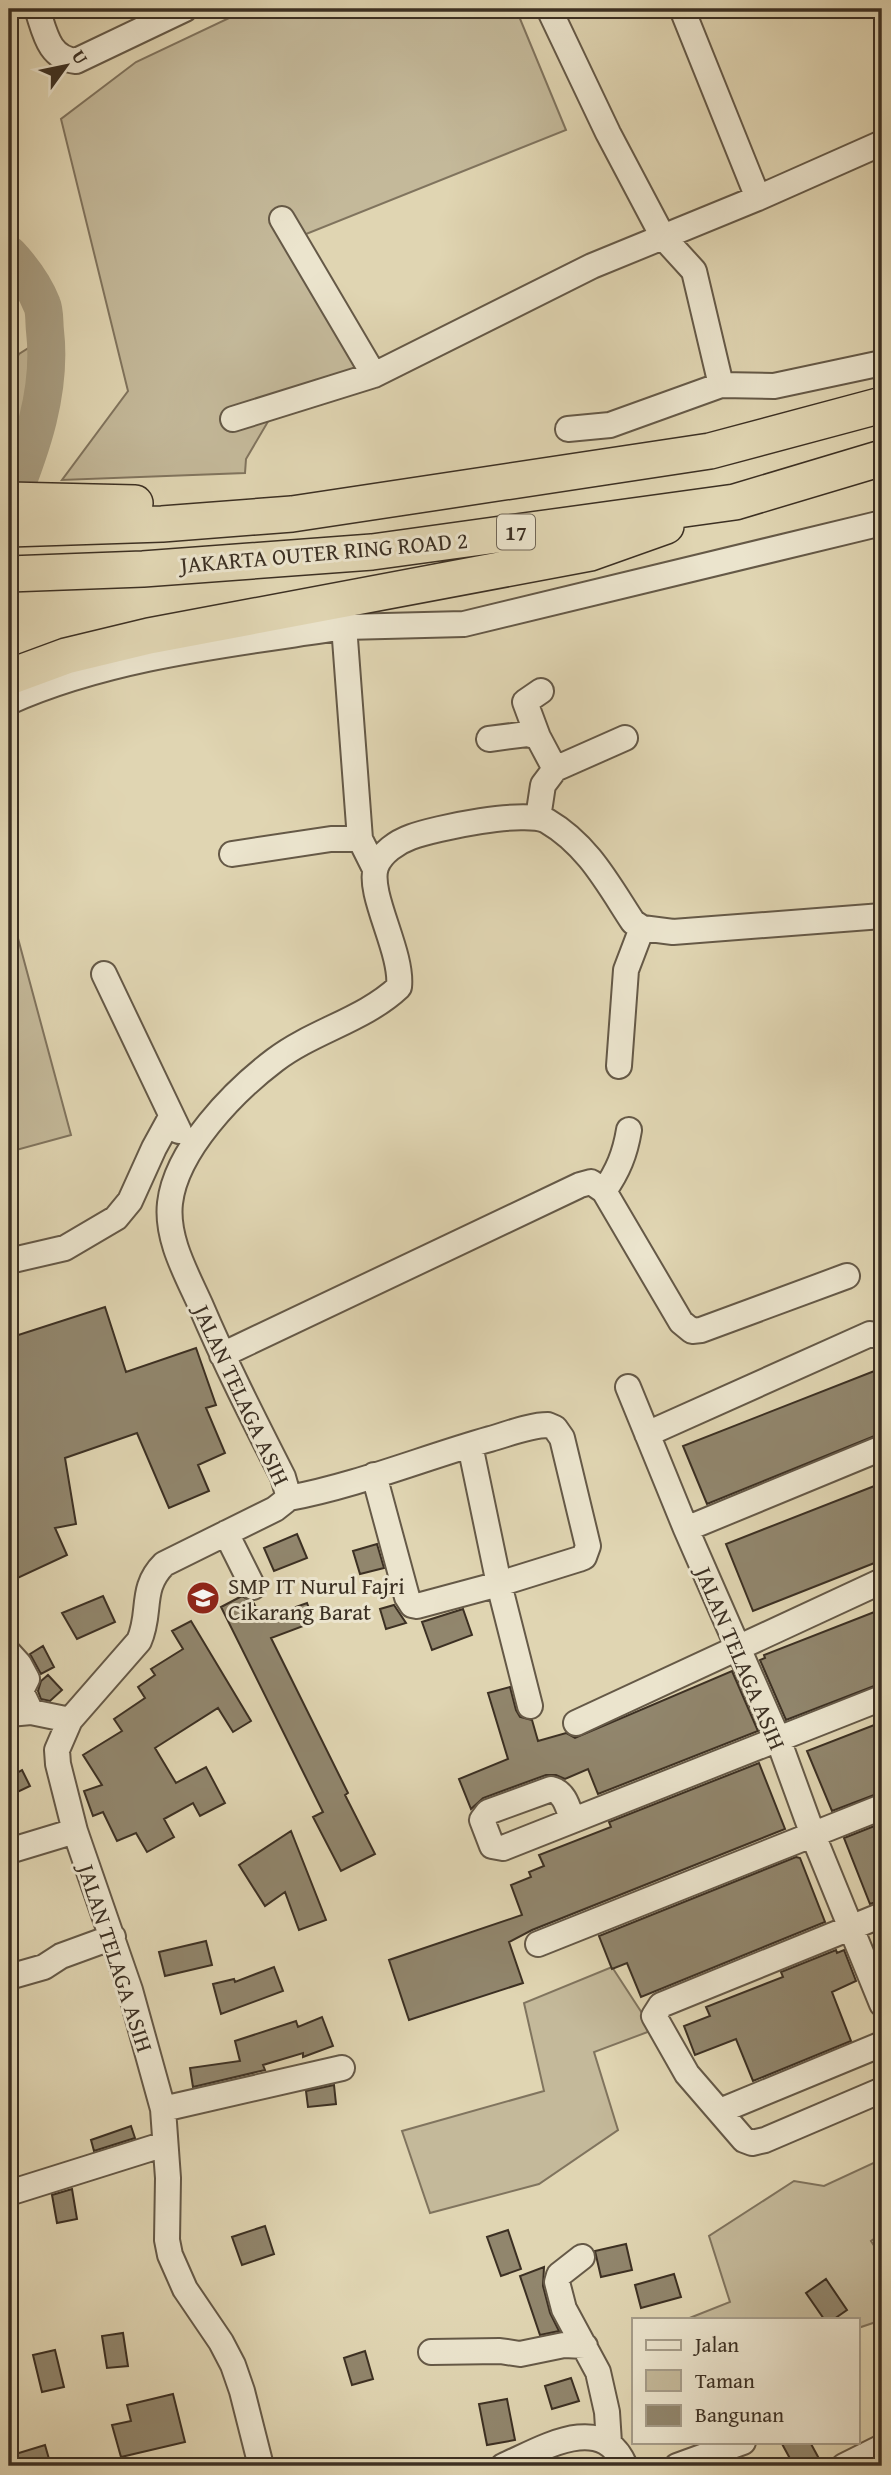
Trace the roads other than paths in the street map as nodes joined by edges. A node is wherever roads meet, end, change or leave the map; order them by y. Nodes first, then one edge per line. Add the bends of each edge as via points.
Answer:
1 (37, 9) edge
2 (185, 9) edge
3 (549, 9) edge
4 (682, 9) edge
5 (882, 143) edge
6 (758, 198) junction
7 (282, 219) dead end
8 (663, 237) junction
9 (882, 363) edge
10 (374, 375) junction
11 (721, 385) junction
12 (882, 405) edge
13 (233, 419) dead end
14 (568, 429) dead end
15 (882, 458) edge
16 (9, 500) edge
17 (735, 502) junction
18 (169, 514) junction
19 (882, 523) edge
20 (9, 529) edge
21 (9, 574) edge
22 (345, 627) junction
23 (9, 677) edge
24 (541, 691) dead end
25 (9, 702) edge
26 (538, 737) junction
27 (625, 738) dead end
28 (489, 739) dead end
29 (555, 769) junction
30 (538, 818) junction
31 (360, 839) junction
32 (232, 854) dead end
33 (375, 869) junction
34 (882, 916) edge
35 (642, 928) junction
36 (104, 974) dead end
37 (619, 1066) dead end
38 (171, 1117) junction
39 (629, 1130) dead end
40 (190, 1151) junction
41 (604, 1191) junction
42 (9, 1261) edge
43 (847, 1276) dead end
44 (882, 1336) edge
45 (222, 1355) junction
46 (628, 1387) dead end
47 (647, 1434) junction
48 (470, 1445) junction
49 (882, 1448) edge
50 (374, 1475) junction
51 (289, 1498) junction
52 (686, 1529) junction
53 (226, 1533) junction
54 (882, 1581) edge
55 (499, 1584) junction
56 (253, 1587) dead end
57 (738, 1646) junction
58 (9, 1653) edge
59 (882, 1698) edge
60 (530, 1706) dead end
61 (20, 1713) edge
62 (70, 1720) junction
63 (576, 1723) dead end
64 (778, 1740) junction
65 (882, 1807) edge
66 (572, 1819) dead end
67 (75, 1831) junction
68 (813, 1835) junction
69 (9, 1852) edge
70 (882, 1915) edge
71 (851, 1928) junction
72 (113, 1937) junction
73 (538, 1944) dead end
74 (9, 1977) edge
75 (882, 2004) edge
76 (882, 2043) edge
77 (342, 2068) dead end
78 (882, 2090) edge
79 (163, 2109) junction
80 (720, 2111) junction
81 (165, 2144) junction
82 (9, 2193) edge
83 (582, 2257) dead end
84 (585, 2346) junction
85 (431, 2352) dead end
86 (609, 2443) junction
87 (738, 2444) edge
88 (882, 2447) edge
89 (261, 2466) edge
90 (503, 2466) edge
91 (625, 2466) edge
92 (677, 2466) edge
93 (845, 2466) edge

1 - 2 street via 54,51 63,59 76,61
3 - 8 street
4 - 6 street
5 - 6 street
6 - 8 street
7 - 10 street
8 - 10 street via 592,266
8 - 11 street via 694,271
9 - 11 street via 774,386
10 - 13 street
11 - 14 street via 610,425
12 - 18 highway, JAKARTA OUTER RING ROAD 2 / 17 via 710,451 292,514
15 - 17 highway, JAKARTA OUTER RING ROAD 2 / 17
16 - 18 highway
17 - 21 highway, JAKARTA OUTER RING ROAD 2 / 17 via 372,552
17 - 23 highway via 590,553 149,636 66,656
18 - 20 highway, JAKARTA OUTER RING ROAD 2 / 17
19 - 22 street via 464,624
22 - 25 street via 182,651 47,685
22 - 31 street
24 - 26 street via 525,702
26 - 28 street
26 - 29 street
27 - 29 street
29 - 30 street via 543,785
30 - 33 street via 499,817 410,837 382,854
30 - 35 street via 573,838
31 - 32 street
31 - 33 street
33 - 40 street, JALAN TELAGA ASIH via 379,901 399,966 398,987 380,1002 288,1050 257,1074
34 - 35 street via 673,932
35 - 37 street via 626,970
36 - 38 street
38 - 40 street
38 - 42 street via 130,1201 116,1218 65,1248
39 - 41 street via 617,1174
40 - 45 street, JALAN TELAGA ASIH via 175,1181 170,1204 172,1233
41 - 43 street via 681,1322 692,1331
41 - 45 street via 590,1182 580,1185
44 - 47 street via 870,1334
45 - 51 street, JALAN TELAGA ASIH
46 - 47 street, JALAN TELAGA ASIH
47 - 52 street, JALAN TELAGA ASIH
48 - 50 street
48 - 55 street
48 - 55 street via 543,1425 555,1428 562,1438 588,1546 579,1559
49 - 52 street
50 - 51 street
50 - 55 street via 412,1605
51 - 53 street, JALAN TELAGA ASIH
52 - 57 street, JALAN TELAGA ASIH
53 - 56 street
53 - 62 street, JALAN TELAGA ASIH via 156,1572 146,1594 139,1641
54 - 57 street
55 - 60 street
57 - 63 street
57 - 64 street, JALAN TELAGA ASIH
58 - 61 street via 27,1679
59 - 64 street
61 - 62 street
62 - 67 street, JALAN TELAGA ASIH via 57,1750
64 - 66 street
64 - 68 street, JALAN TELAGA ASIH
65 - 68 street
67 - 69 street
67 - 72 street, JALAN TELAGA ASIH
68 - 71 street, JALAN TELAGA ASIH
68 - 73 street
70 - 71 street
71 - 75 street, JALAN TELAGA ASIH
71 - 80 street via 661,2005 656,2011 656,2022 687,2074
72 - 74 street
72 - 79 street, JALAN TELAGA ASIH
76 - 80 street
77 - 79 street
78 - 80 street via 752,2143 744,2140
79 - 81 street, JALAN TELAGA ASIH
81 - 82 street
81 - 89 street, JALAN TELAGA ASIH via 170,2255 185,2289 233,2365
83 - 84 street via 559,2275 557,2282 564,2309
84 - 85 street via 564,2345 520,2354
84 - 86 street via 602,2385
86 - 90 street via 591,2436 574,2438
86 - 91 street
87 - 92 street
88 - 93 street

